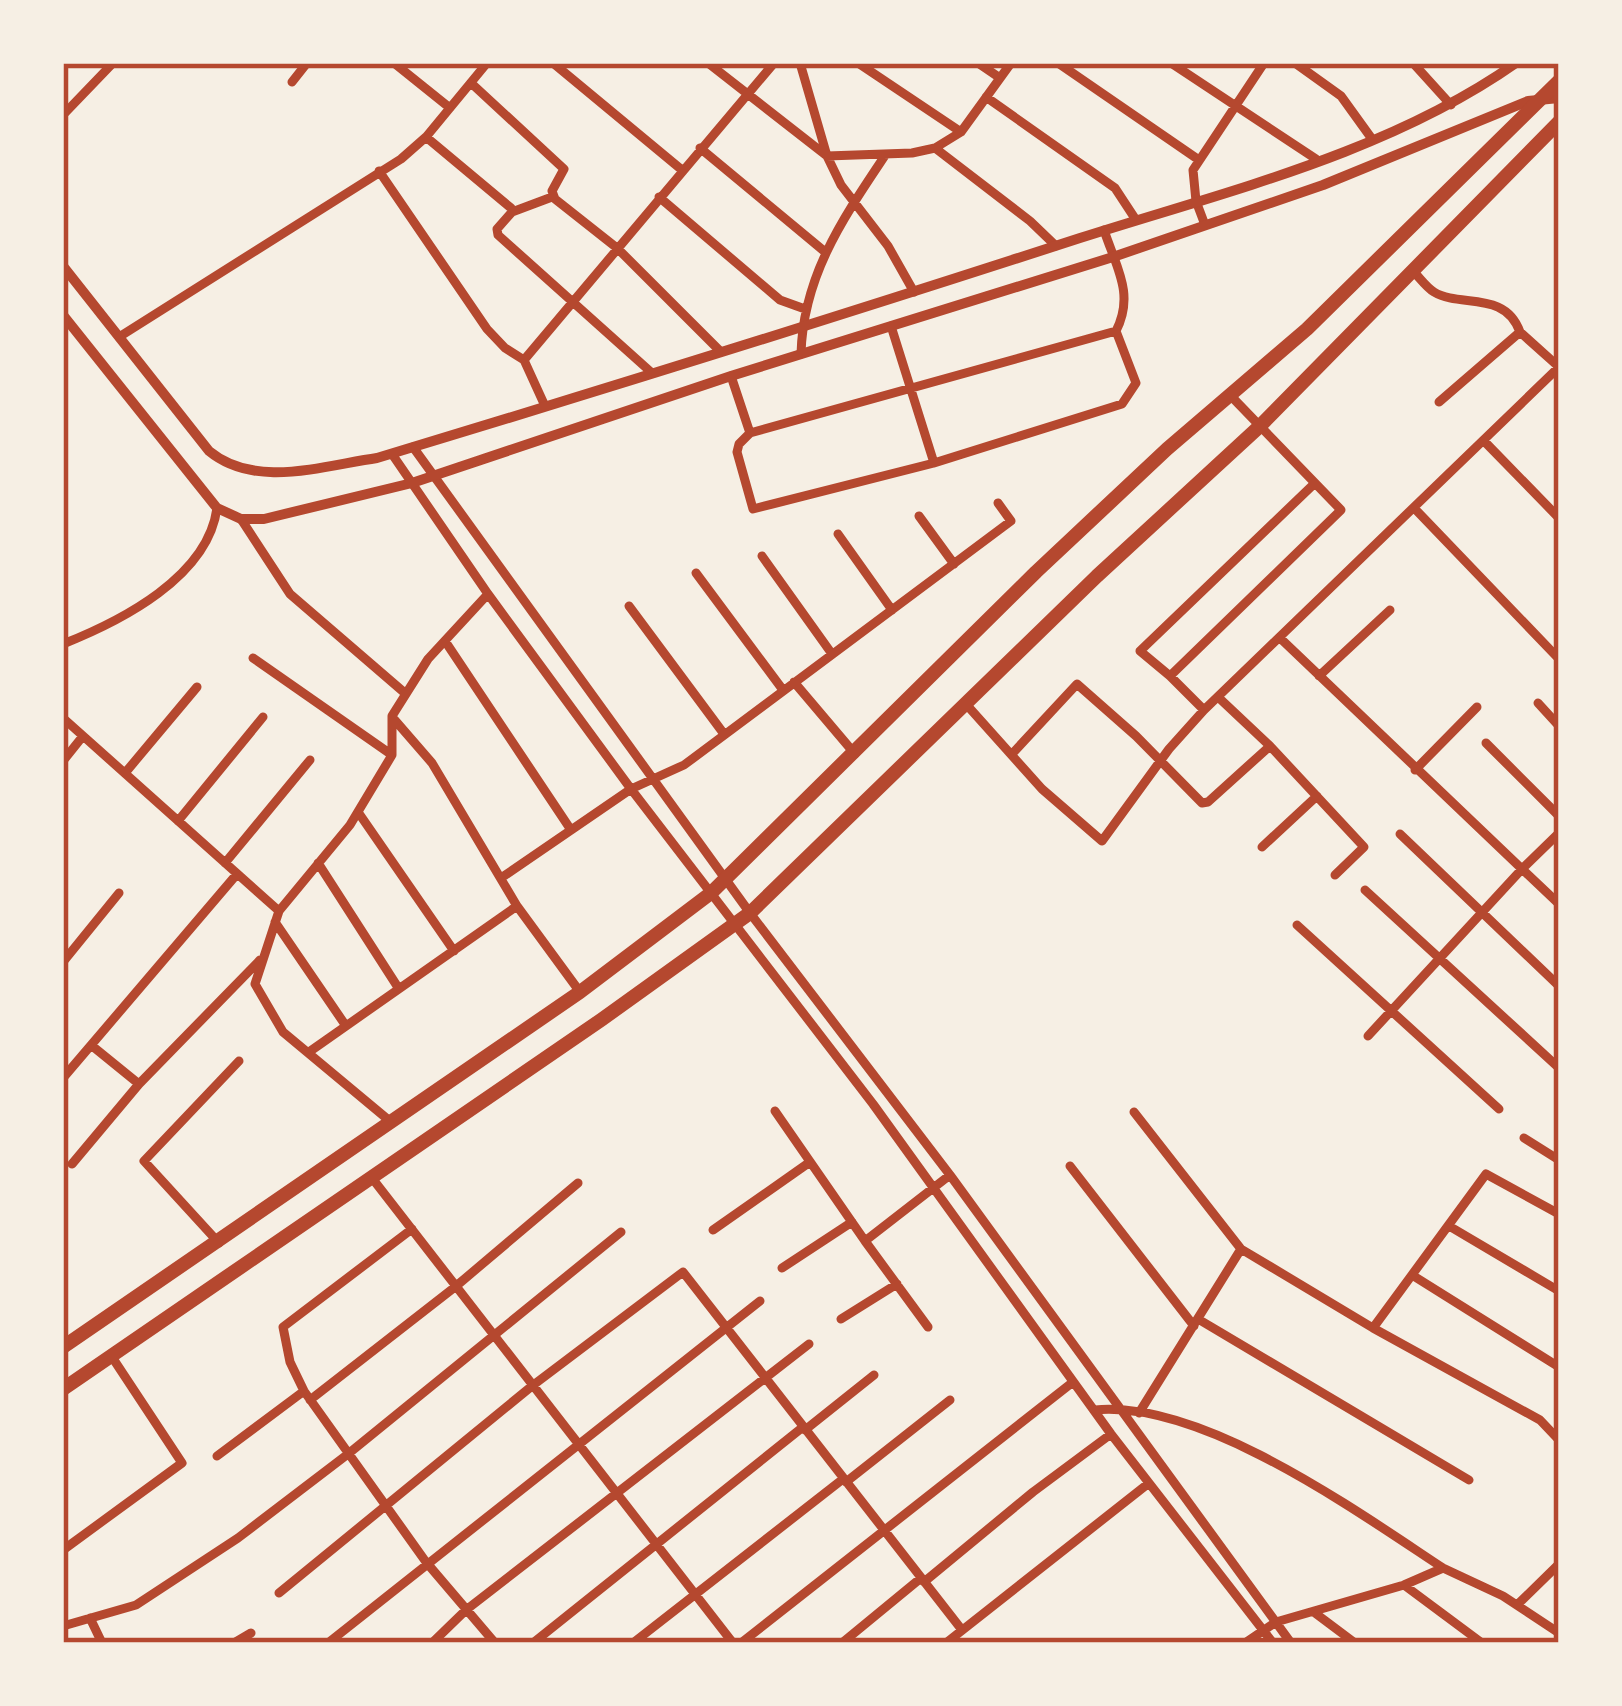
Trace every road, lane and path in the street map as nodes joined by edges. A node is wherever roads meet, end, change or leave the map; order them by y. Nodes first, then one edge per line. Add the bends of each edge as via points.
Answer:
1 (113, 63) edge
2 (307, 63) edge
3 (394, 63) edge
4 (488, 63) edge
5 (553, 63) edge
6 (708, 63) edge
7 (774, 63) edge
8 (800, 63) edge
9 (859, 63) edge
10 (978, 63) edge
11 (1011, 63) edge
12 (1058, 63) edge
13 (1171, 63) edge
14 (1264, 63) edge
15 (1295, 63) edge
16 (1413, 63) edge
17 (1516, 63) edge
18 (1000, 78) junction
19 (1559, 81) edge
20 (292, 82) dead end
21 (470, 83) junction
22 (748, 93) junction
23 (986, 97) junction
24 (1553, 98) edge
25 (1450, 105) junction
26 (1234, 106) junction
27 (450, 108) junction
28 (63, 116) edge
29 (1559, 122) edge
30 (961, 132) junction
31 (426, 137) junction
32 (1372, 139) junction
33 (700, 148) junction
34 (935, 148) junction
35 (886, 154) junction
36 (827, 156) junction
37 (1316, 159) junction
38 (1199, 160) junction
39 (682, 170) junction
40 (379, 171) junction
41 (552, 197) junction
42 (659, 197) junction
43 (1196, 201) junction
44 (854, 203) junction
45 (512, 212) junction
46 (1136, 220) junction
47 (1205, 226) junction
48 (1104, 230) junction
49 (1056, 246) junction
50 (617, 248) junction
51 (824, 250) junction
52 (1113, 256) junction
53 (63, 266) edge
54 (1413, 271) junction
55 (914, 292) junction
56 (572, 302) junction
57 (805, 309) junction
58 (63, 315) edge
59 (802, 326) junction
60 (891, 326) junction
61 (1116, 331) junction
62 (1520, 332) junction
63 (119, 337) junction
64 (721, 352) junction
65 (801, 354) junction
66 (524, 360) junction
67 (652, 373) junction
68 (731, 376) junction
69 (913, 389) junction
70 (1230, 395) junction
71 (1438, 402) dead end
72 (545, 406) junction
73 (1260, 426) junction
74 (750, 433) junction
75 (1484, 441) junction
76 (413, 447) junction
77 (392, 454) junction
78 (934, 463) junction
79 (434, 476) junction
80 (412, 483) junction
81 (1315, 483) junction
82 (998, 503) dead end
83 (217, 508) junction
84 (1415, 509) junction
85 (919, 516) dead end
86 (1559, 518) edge
87 (242, 519) junction
88 (838, 534) dead end
89 (762, 556) dead end
90 (954, 564) junction
91 (696, 573) dead end
92 (488, 594) junction
93 (629, 606) dead end
94 (892, 610) junction
95 (1390, 610) dead end
96 (1280, 638) junction
97 (445, 640) junction
98 (63, 644) edge
99 (832, 654) junction
100 (254, 658) dead end
101 (1559, 659) edge
102 (1170, 676) junction
103 (1318, 676) junction
104 (794, 682) junction
105 (196, 687) dead end
106 (783, 690) junction
107 (406, 694) junction
108 (1218, 698) junction
109 (965, 703) junction
110 (1538, 704) dead end
111 (1477, 707) dead end
112 (1204, 710) junction
113 (392, 716) junction
114 (263, 717) dead end
115 (63, 718) edge
116 (1559, 726) edge
117 (724, 734) junction
118 (83, 736) junction
119 (1486, 743) dead end
120 (1270, 746) junction
121 (392, 754) junction
122 (855, 754) junction
123 (1012, 754) junction
124 (310, 760) dead end
125 (63, 761) edge
126 (1160, 762) junction
127 (1415, 770) junction
128 (124, 773) junction
129 (652, 778) junction
130 (631, 789) junction
131 (1317, 796) junction
132 (358, 812) junction
133 (1559, 815) edge
134 (178, 821) junction
135 (571, 830) junction
136 (1559, 833) edge
137 (1400, 834) dead end
138 (1262, 847) dead end
139 (226, 863) junction
140 (318, 863) junction
141 (1522, 869) junction
142 (237, 874) junction
143 (1335, 875) dead end
144 (501, 878) junction
145 (727, 878) junction
146 (1365, 890) dead end
147 (119, 893) dead end
148 (711, 893) junction
149 (1559, 904) edge
150 (517, 906) junction
151 (750, 913) junction
152 (1481, 913) junction
153 (277, 916) junction
154 (735, 925) junction
155 (1297, 925) dead end
156 (454, 951) junction
157 (264, 955) junction
158 (1439, 959) junction
159 (63, 962) edge
160 (1559, 986) edge
161 (399, 989) junction
162 (580, 992) junction
163 (1391, 1011) junction
164 (346, 1027) junction
165 (1368, 1036) dead end
166 (91, 1045) junction
167 (309, 1052) junction
168 (239, 1061) dead end
169 (1559, 1068) edge
170 (63, 1078) edge
171 (139, 1084) junction
172 (1499, 1109) dead end
173 (775, 1112) dead end
174 (1134, 1112) dead end
175 (392, 1123) junction
176 (1524, 1138) dead end
177 (1559, 1160) edge
178 (810, 1162) junction
179 (72, 1164) dead end
180 (1070, 1166) dead end
181 (950, 1175) junction
182 (372, 1178) junction
183 (578, 1183) dead end
184 (933, 1187) junction
185 (1559, 1214) edge
186 (852, 1222) junction
187 (1449, 1226) junction
188 (412, 1229) junction
189 (713, 1230) dead end
190 (621, 1232) dead end
191 (865, 1240) junction
192 (219, 1243) junction
193 (1241, 1249) junction
194 (782, 1268) dead end
195 (1412, 1275) junction
196 (897, 1284) junction
197 (455, 1287) junction
198 (1559, 1292) edge
199 (760, 1301) dead end
200 (841, 1319) dead end
201 (1196, 1323) junction
202 (725, 1327) junction
203 (928, 1327) dead end
204 (1373, 1328) junction
205 (493, 1335) junction
206 (809, 1344) dead end
207 (63, 1347) edge
208 (112, 1358) junction
209 (1559, 1366) edge
210 (874, 1375) dead end
211 (764, 1376) junction
212 (1073, 1382) junction
213 (532, 1386) junction
214 (63, 1389) edge
215 (307, 1395) junction
216 (950, 1400) dead end
217 (1116, 1408) junction
218 (1095, 1410) junction
219 (1139, 1413) junction
220 (804, 1428) junction
221 (1112, 1434) junction
222 (1559, 1440) edge
223 (576, 1444) junction
224 (348, 1454) junction
225 (217, 1456) dead end
226 (845, 1480) junction
227 (1469, 1480) dead end
228 (1149, 1484) junction
229 (614, 1494) junction
230 (386, 1508) junction
231 (884, 1530) junction
232 (656, 1546) junction
233 (63, 1550) edge
234 (426, 1562) junction
235 (1559, 1564) edge
236 (1443, 1568) junction
237 (923, 1580) junction
238 (1404, 1585) junction
239 (279, 1593) dead end
240 (696, 1594) junction
241 (1517, 1605) junction
242 (466, 1610) junction
243 (1315, 1613) junction
244 (90, 1618) junction
245 (1276, 1622) junction
246 (63, 1626) edge
247 (1263, 1629) junction
248 (962, 1630) junction
249 (251, 1633) dead end
250 (1559, 1633) edge
251 (732, 1642) edge
252 (102, 1643) edge
253 (234, 1643) edge
254 (328, 1643) edge
255 (432, 1643) edge
256 (494, 1643) edge
257 (533, 1643) edge
258 (633, 1643) edge
259 (842, 1643) edge
260 (946, 1643) edge
261 (1245, 1643) edge
262 (1273, 1643) edge
263 (1291, 1643) edge
264 (1355, 1643) edge
265 (1483, 1643) edge

1 - 28 street
2 - 20 street
3 - 27 street
4 - 21 street
5 - 39 street
6 - 22 street
7 - 22 street
8 - 36 street
9 - 30 street
10 - 18 street
11 - 18 street
12 - 38 street
13 - 26 street
14 - 26 street
15 - 32 street via 1341,97
16 - 25 street
17 - 25 street
18 - 23 street
19 - 24 main road
21 - 27 street
21 - 41 street via 564,169
22 - 33 street
22 - 36 street
23 - 30 street
23 - 46 street via 1115,188
24 - 47 street via 1528,100
24 - 70 main road
25 - 32 street
26 - 37 street
26 - 38 street
27 - 31 street
29 - 54 main road
30 - 34 street
31 - 40 street
31 - 45 street
32 - 37 street
33 - 39 street
33 - 51 street
34 - 35 street
34 - 49 street
35 - 36 street
35 - 44 street
36 - 44 street
37 - 43 street
38 - 43 street
39 - 42 street
40 - 63 street
40 - 66 street via 488,329
41 - 45 street
41 - 50 street
42 - 50 street
42 - 57 street via 781,300
43 - 46 street
43 - 47 street
44 - 51 street
44 - 55 street
45 - 56 street via 498,235
46 - 48 street
47 - 52 street
48 - 49 street
48 - 52 street
49 - 55 street
50 - 56 street
50 - 64 street
51 - 57 street
52 - 60 street
52 - 61 street via 1127,293
53 - 63 street
54 - 62 street via 1439,295 1502,310
54 - 73 main road
55 - 59 street
56 - 66 street
56 - 67 street
57 - 59 street
58 - 83 street
59 - 64 street
59 - 65 street
60 - 65 street
60 - 69 street
61 - 69 street
61 - 78 street via 1136,383 1122,404
62 - 71 street
62 - 75 street via 1559,367
63 - 77 street via 228,466 272,472
64 - 67 street
65 - 68 street
66 - 72 street
67 - 72 street
68 - 74 street
68 - 79 street
69 - 74 street
69 - 78 street
70 - 73 street
70 - 122 main road via 1036,572
72 - 76 street
73 - 81 street
73 - 109 main road
74 - 78 street via 737,452 755,511
75 - 84 street
75 - 86 street
76 - 77 street
76 - 79 street
77 - 80 street
79 - 80 street
79 - 129 street
80 - 87 street
80 - 92 street
81 - 102 street via 1341,510
81 - 102 street via 1140,651
82 - 90 street via 1010,521
83 - 87 street
83 - 98 street via 214,534 174,580 110,625
84 - 96 street
84 - 101 street
85 - 90 street
87 - 107 street via 290,594
88 - 94 street
89 - 99 street
90 - 94 street
91 - 106 street
92 - 97 street
92 - 130 street
93 - 117 street
94 - 99 street
95 - 103 street
96 - 103 street
96 - 108 street
97 - 107 street
97 - 135 street
99 - 104 street
100 - 121 street
102 - 112 street
103 - 127 street
104 - 106 street
104 - 122 street
105 - 128 street
106 - 117 street
107 - 113 street
108 - 112 street
108 - 120 street
109 - 123 street
109 - 151 main road
110 - 116 street
111 - 127 street
112 - 126 street
113 - 121 street
113 - 144 street via 432,763
114 - 134 street
115 - 118 street
117 - 129 street
118 - 125 street
118 - 128 street
119 - 133 street
120 - 126 street via 1202,803
120 - 131 street
121 - 132 street
122 - 145 main road
123 - 126 street via 1077,684
123 - 126 street via 1102,841
124 - 139 street
127 - 141 street
128 - 134 street
129 - 130 street
129 - 145 street
130 - 135 street
130 - 148 street
131 - 138 street
131 - 143 street via 1364,847
132 - 140 street
132 - 156 street
134 - 139 street
135 - 144 street
136 - 141 street
137 - 152 street
139 - 142 street
140 - 153 street
140 - 161 street
141 - 149 street
141 - 152 street
142 - 153 street
142 - 166 street
144 - 150 street
145 - 148 main road
145 - 151 street
146 - 158 street
147 - 159 street
148 - 154 street
148 - 162 main road
150 - 156 street
150 - 162 street
151 - 154 main road
151 - 181 street
152 - 158 street
152 - 160 street
153 - 157 street
153 - 164 street
154 - 182 main road
154 - 184 street
155 - 163 street
156 - 161 street
157 - 167 street via 255,984 283,1032
157 - 171 street
158 - 163 street
158 - 169 street
161 - 164 street
162 - 175 main road
163 - 165 street
163 - 172 street
164 - 167 street
166 - 170 street
166 - 171 street
167 - 175 street
168 - 192 street via 144,1161
171 - 179 street
173 - 178 street
174 - 193 street
175 - 192 main road
176 - 177 street
178 - 186 street
178 - 189 street
180 - 201 street
181 - 184 street
181 - 217 street
182 - 188 street
182 - 208 main road
183 - 197 street
184 - 191 street
184 - 212 street
185 - 187 street via 1486,1174
186 - 191 street
186 - 194 street
187 - 195 street
187 - 198 street
188 - 197 street
188 - 215 street via 283,1327
190 - 205 street
191 - 196 street
192 - 207 main road
193 - 201 street
193 - 204 street
195 - 204 street
195 - 209 street
196 - 200 street
196 - 203 street
197 - 205 street
197 - 215 street
199 - 202 street
201 - 219 street
201 - 227 street
202 - 211 street
202 - 213 street via 683,1272
202 - 223 street
204 - 222 street via 1540,1420
205 - 213 street
205 - 224 street
206 - 211 street
208 - 214 main road
208 - 233 street via 182,1463
210 - 220 street
211 - 220 street
211 - 229 street
212 - 218 street
212 - 231 street
213 - 223 street
213 - 230 street
215 - 224 street
215 - 225 street
216 - 226 street
217 - 218 street
217 - 219 street
217 - 245 street
218 - 221 street
219 - 236 street via 1267,1458
220 - 226 street
220 - 232 street
221 - 228 street
221 - 237 street
223 - 229 street
223 - 234 street
224 - 230 street
224 - 244 street via 136,1604
226 - 231 street
226 - 240 street
228 - 247 street
228 - 248 street
229 - 232 street
229 - 242 street
230 - 234 street
230 - 239 street
231 - 237 street
231 - 251 street
232 - 240 street
232 - 257 street
234 - 242 street
234 - 254 street
235 - 241 street
236 - 238 street
236 - 241 street
237 - 248 street
237 - 259 street
238 - 243 street
238 - 265 street
240 - 251 street
240 - 258 street
241 - 250 street
242 - 255 street
242 - 256 street
243 - 245 street
243 - 264 street
244 - 246 street
244 - 252 street
245 - 247 street
245 - 263 street
247 - 261 street
247 - 262 street
248 - 260 street
249 - 253 street

